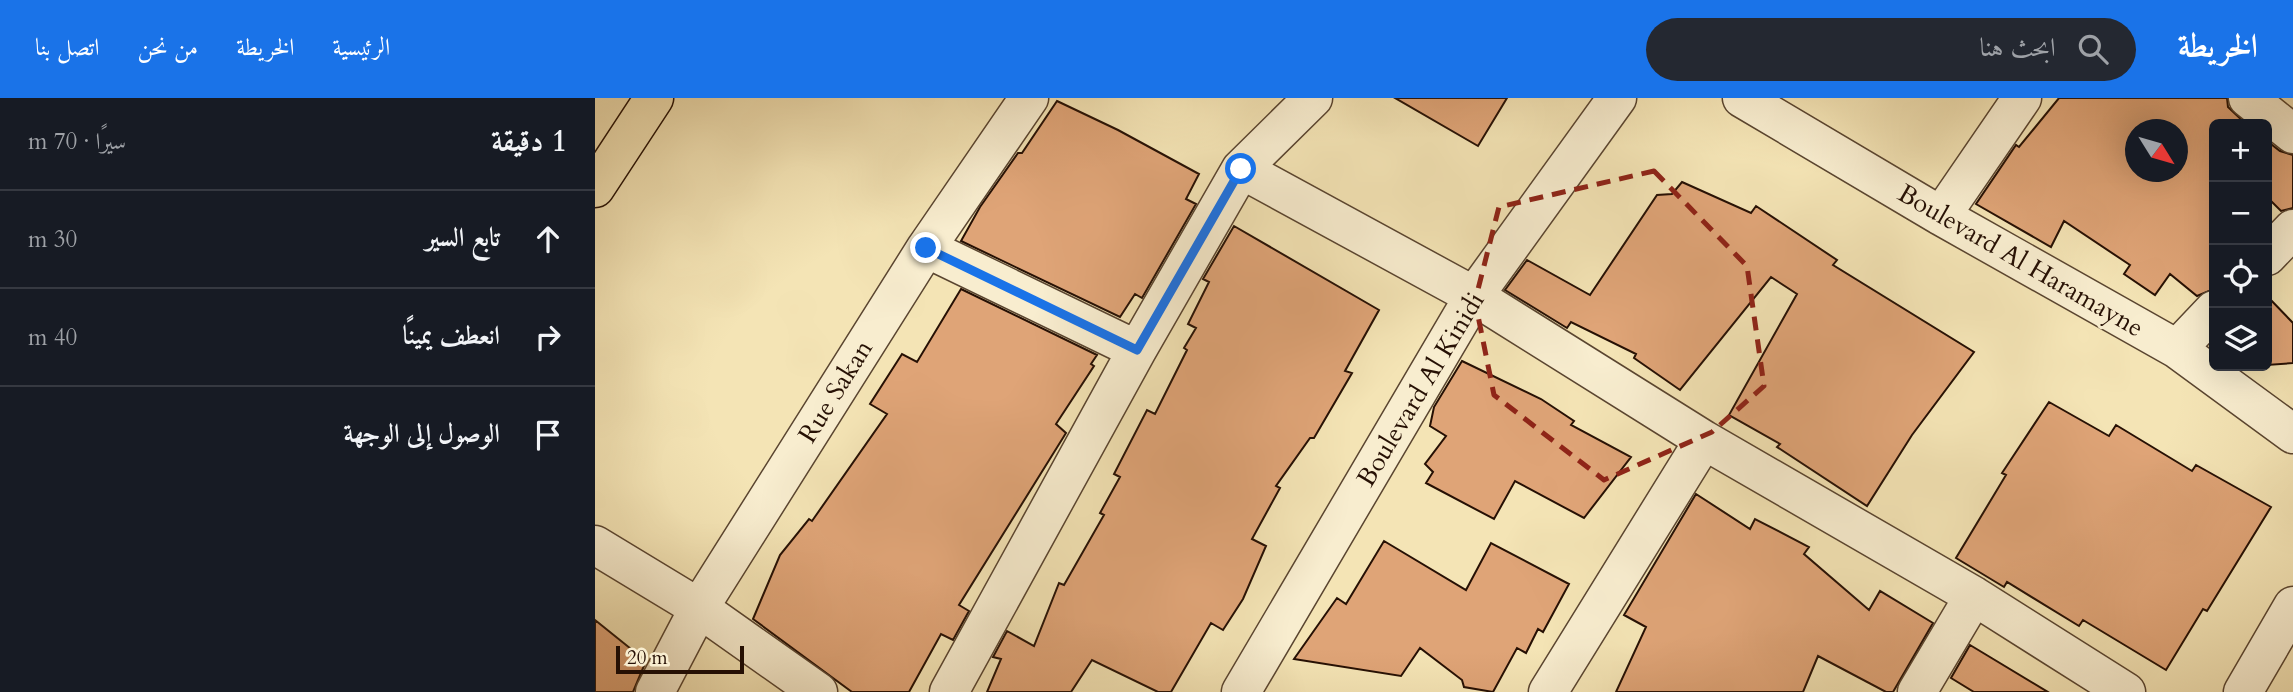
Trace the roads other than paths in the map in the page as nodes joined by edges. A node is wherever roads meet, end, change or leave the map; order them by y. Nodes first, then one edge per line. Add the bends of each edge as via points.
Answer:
1 (654, 98) edge
2 (1029, 98) edge
3 (1313, 98) edge
4 (1617, 98) edge
5 (1742, 98) edge
6 (2022, 98) edge
7 (2248, 98) edge
8 (2293, 134) edge
9 (1241, 169) junction
10 (595, 188) edge
11 (1941, 216) junction
12 (2293, 229) edge
13 (926, 248) junction
14 (2272, 251) edge
15 (1474, 296) junction
16 (2209, 315) edge
17 (2177, 349) junction
18 (1137, 350) junction
19 (2293, 434) edge
20 (1704, 440) junction
21 (595, 545) edge
22 (1974, 596) junction
23 (2293, 606) edge
24 (699, 608) junction
25 (655, 692) edge
26 (818, 692) edge
27 (949, 692) edge
28 (1241, 692) edge
29 (1548, 692) edge
30 (1917, 692) edge
31 (2126, 692) edge
32 (2243, 692) edge

1 - 10 main road
2 - 13 street, Rue Sakan
3 - 9 street
4 - 15 street, Boulevard Al Kinidi
5 - 11 street, Boulevard Al Haramayne
6 - 11 street
7 - 8 street
9 - 15 street
9 - 18 street
11 - 17 street, Boulevard Al Haramayne
12 - 14 street
13 - 18 street
13 - 24 street, Rue Sakan
15 - 20 street
15 - 28 street, Boulevard Al Kinidi
16 - 17 street
17 - 19 street, Boulevard Al Haramayne
18 - 27 street
20 - 22 street
20 - 29 street
21 - 24 street
22 - 30 street
22 - 31 street
23 - 32 street
24 - 25 street, Rue Sakan
24 - 26 street

